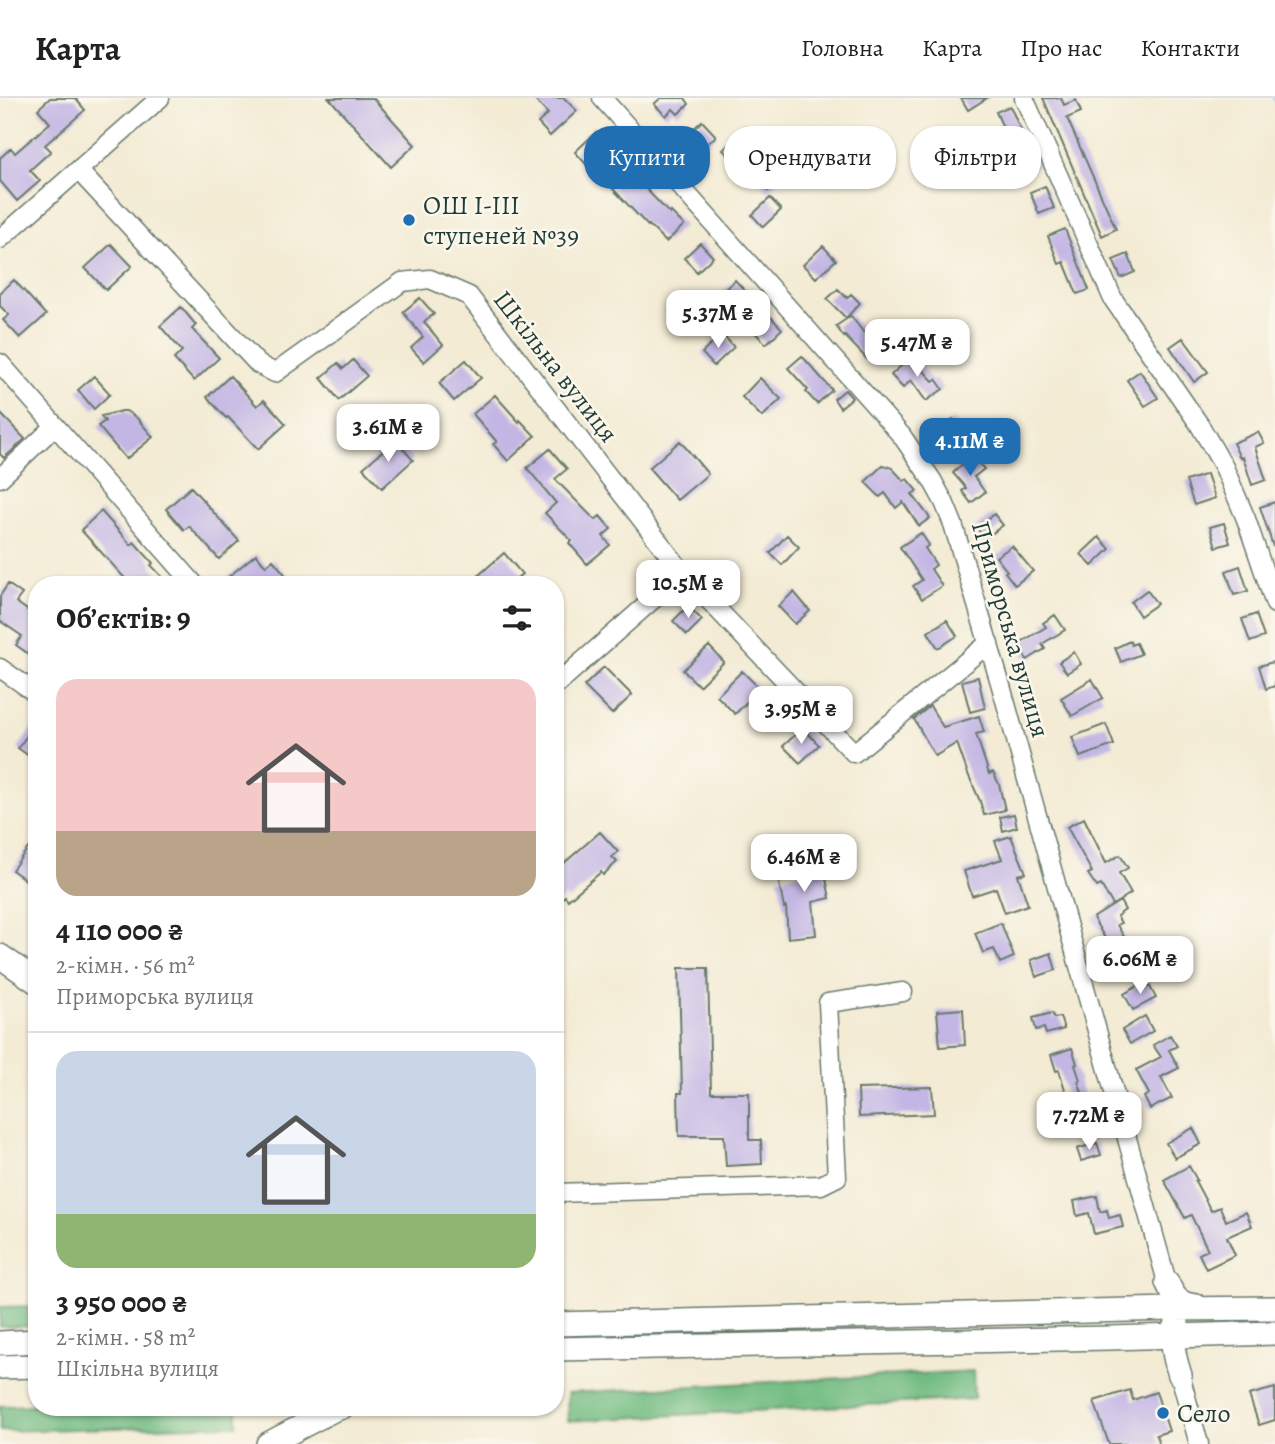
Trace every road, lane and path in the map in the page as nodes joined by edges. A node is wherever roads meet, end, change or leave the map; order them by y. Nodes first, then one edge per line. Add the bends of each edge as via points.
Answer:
1 (160, 98) edge
2 (602, 98) edge
3 (1024, 98) edge
4 (78, 170) junction
5 (0, 239) edge
6 (0, 363) edge
7 (55, 426) junction
8 (0, 478) edge
9 (683, 573) junction
10 (187, 576) edge
11 (1275, 604) edge
12 (989, 643) junction
13 (0, 668) edge
14 (564, 678) edge
15 (28, 688) edge
16 (0, 956) edge
17 (28, 976) edge
18 (903, 992) dead end
19 (564, 1193) edge
20 (1167, 1282) junction
21 (1275, 1308) edge
22 (1161, 1309) junction
23 (1241, 1310) junction
24 (564, 1324) edge
25 (1275, 1333) edge
26 (1236, 1335) junction
27 (1137, 1337) junction
28 (1174, 1337) junction
29 (28, 1342) edge
30 (0, 1343) edge
31 (564, 1350) edge
32 (28, 1366) edge
33 (0, 1367) edge
34 (1180, 1375) junction
35 (322, 1416) edge
36 (268, 1444) edge
37 (1199, 1444) edge

1 - 4 street
2 - 12 street, Приморська вулиця via 902,436 944,502
3 - 11 street via 1113,299 1224,467
4 - 5 street
4 - 9 street, Шкільна вулиця via 258,364 275,373 402,282 430,279 469,296
6 - 7 street
7 - 8 street
7 - 10 street
9 - 12 street, Шкільна вулиця via 854,753
9 - 14 street
12 - 20 street, Приморська вулиця
13 - 15 street
16 - 17 main road
18 - 19 street via 828,1003 837,1177 821,1185
20 - 22 main road
20 - 23 main road via 1184,1304
21 - 23 main road
22 - 23 main road
22 - 24 main road
22 - 27 main road via 1171,1318 1167,1324
23 - 28 main road via 1183,1318
25 - 26 main road
26 - 28 main road
26 - 34 main road via 1192,1349 1183,1360
27 - 28 main road
27 - 31 main road
27 - 34 main road via 1158,1350
28 - 34 main road
29 - 30 main road
32 - 33 main road
34 - 37 street
35 - 36 main road

